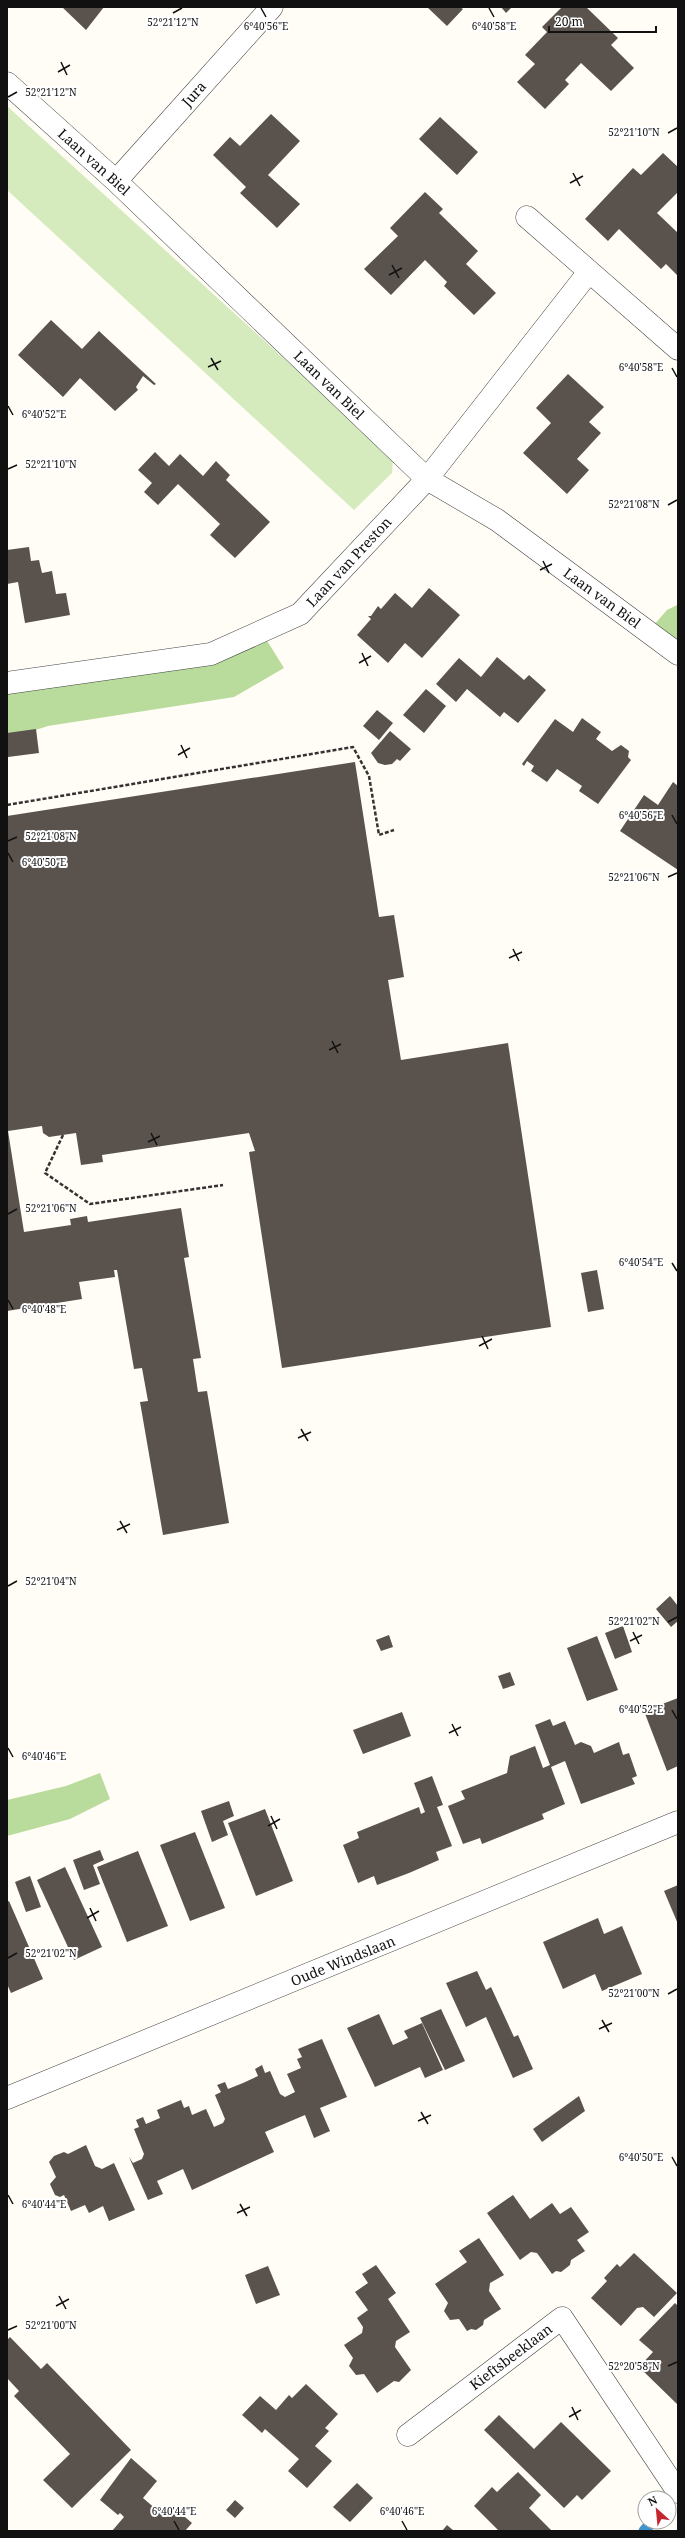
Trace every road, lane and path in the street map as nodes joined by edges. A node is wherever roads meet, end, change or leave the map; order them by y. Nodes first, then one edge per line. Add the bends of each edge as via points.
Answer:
1 (272, 7) edge
2 (7, 83) edge
3 (116, 181) junction
4 (527, 217) dead end
5 (588, 273) junction
6 (678, 349) edge
7 (427, 479) junction
8 (678, 654) edge
9 (7, 683) edge
10 (7, 805) edge
11 (394, 830) dead end
12 (63, 1135) dead end
13 (223, 1185) dead end
14 (678, 1822) edge
15 (7, 2098) edge
16 (408, 2435) dead end
17 (678, 2492) edge

1 - 3 street, Jura
2 - 3 street, Laan van Biel
3 - 7 street, Laan van Biel
4 - 5 street
5 - 6 street
5 - 7 street, Laan van Preston
7 - 8 street, Laan van Biel via 497,520
7 - 9 street, Laan van Preston via 300,614 211,654
10 - 11 path via 353,747 369,776 379,835
12 - 13 path via 45,1173 90,1204
14 - 15 street, Oude Windslaan
16 - 17 street, Kieftsbeeklaan via 562,2318

